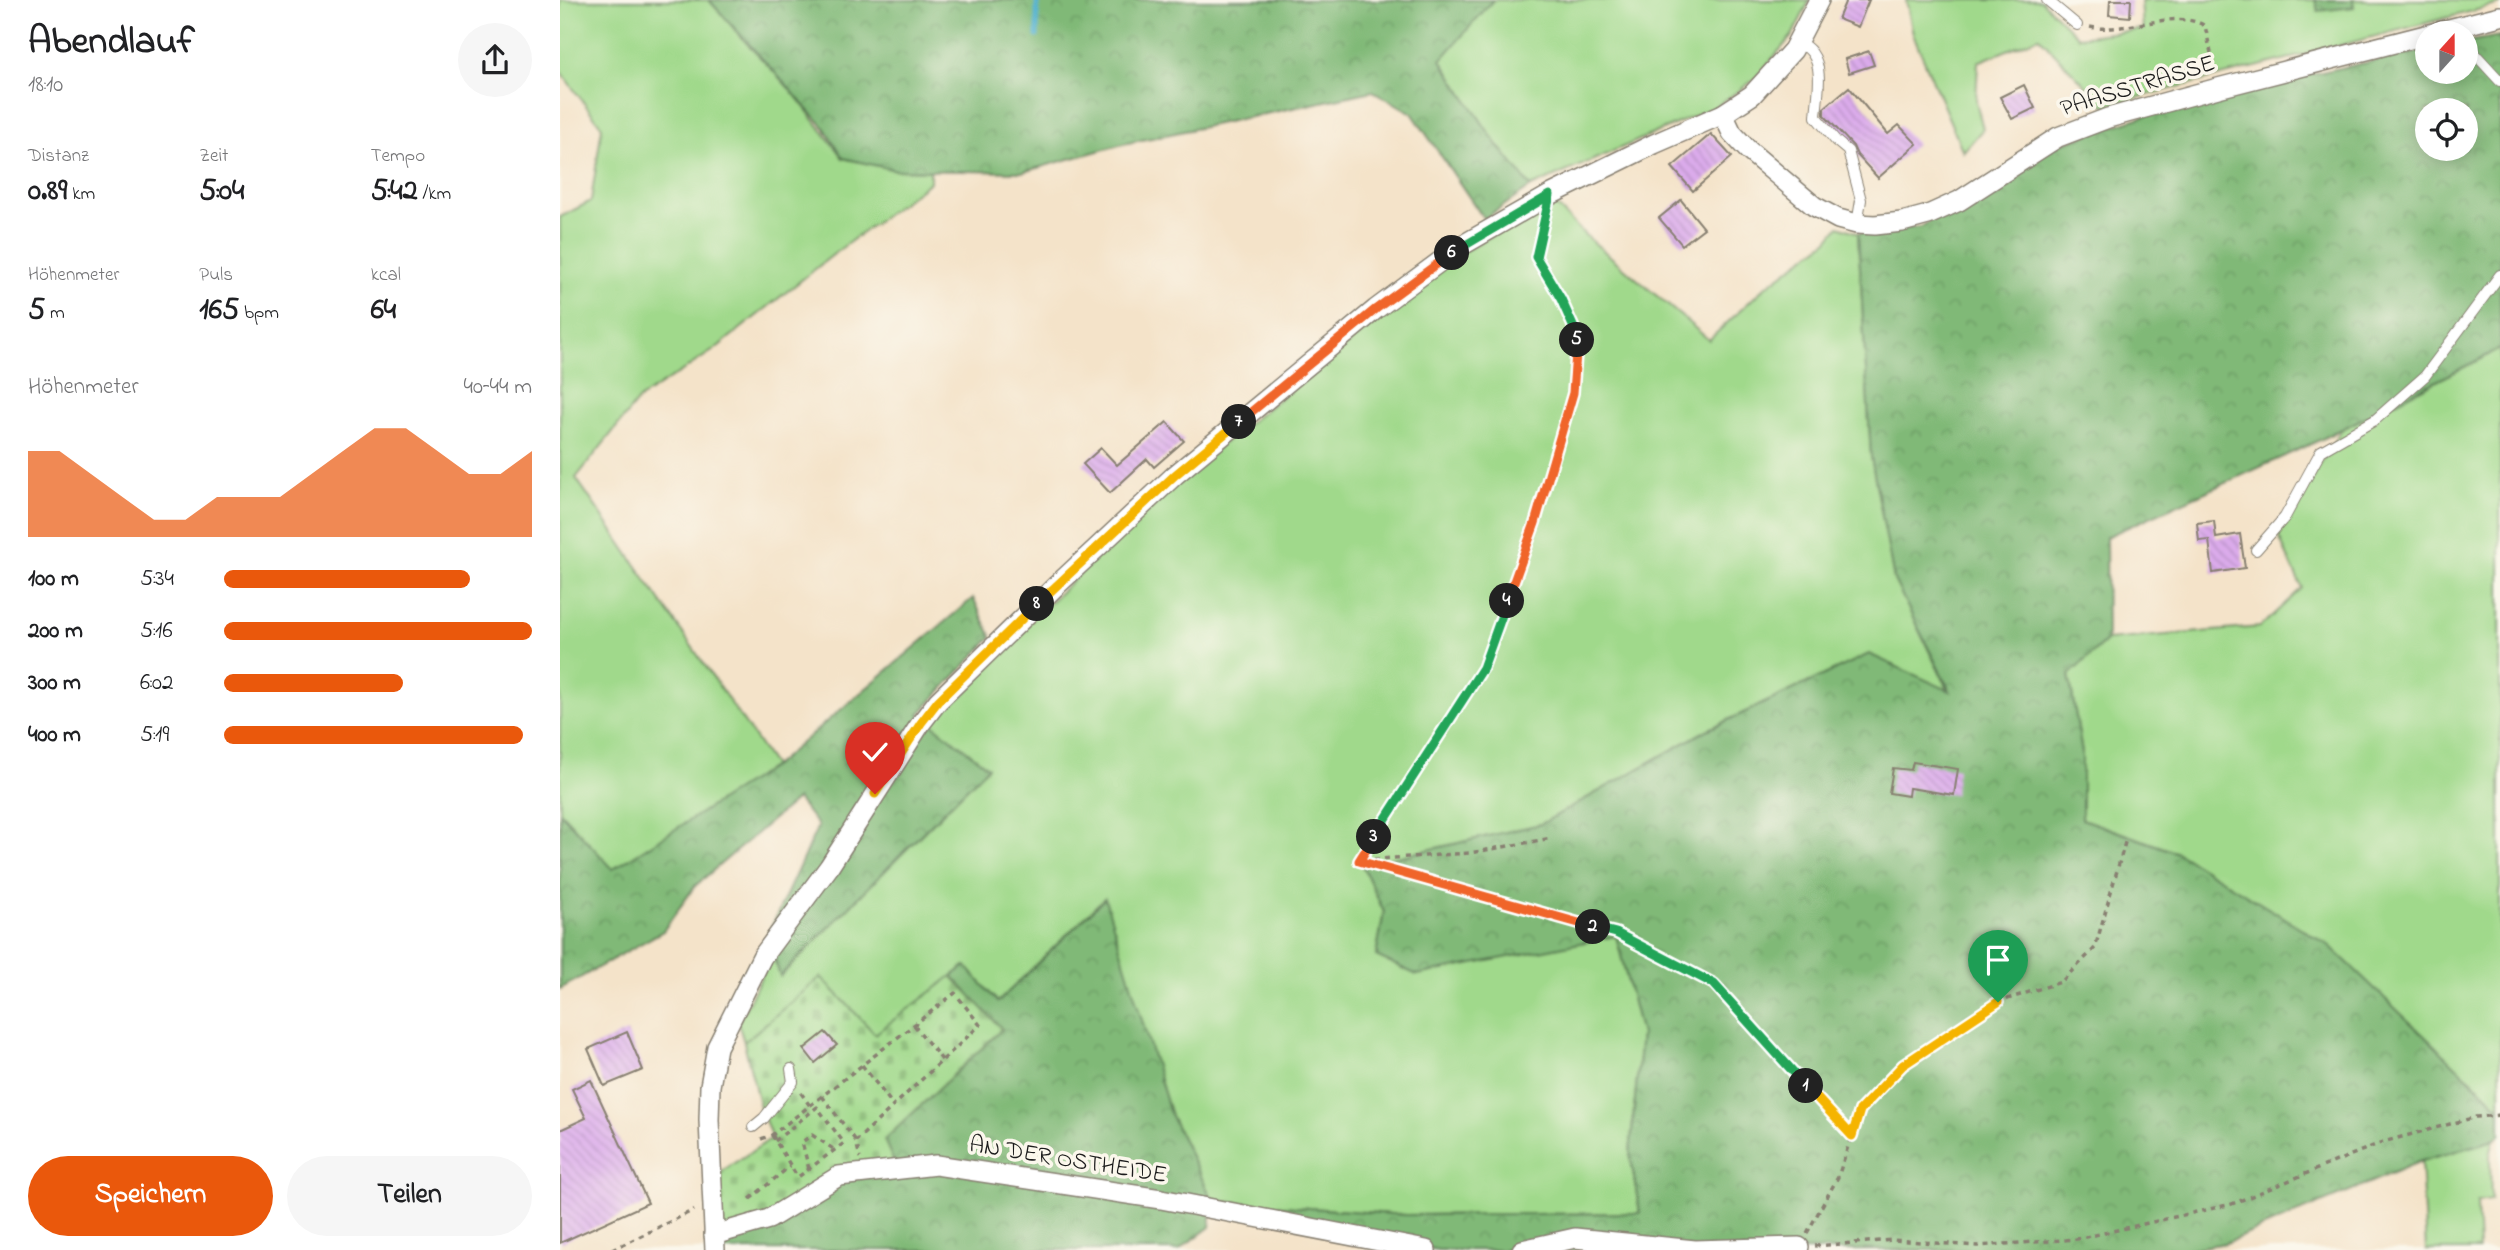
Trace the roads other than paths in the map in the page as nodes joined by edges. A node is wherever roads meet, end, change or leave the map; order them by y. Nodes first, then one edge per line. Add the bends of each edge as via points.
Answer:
1 (1819, 0) edge
2 (2047, 0) edge
3 (2500, 16) edge
4 (2476, 21) edge
5 (2077, 25) road end
6 (2415, 36) edge
7 (1799, 41) junction
8 (2478, 57) edge
9 (2500, 81) edge
10 (1723, 114) junction
11 (1857, 223) junction
12 (2500, 275) edge
13 (2256, 550) dead end
14 (790, 1069) dead end
15 (752, 1127) dead end
16 (714, 1242) edge
17 (1799, 1247) road end
18 (1426, 1250) edge
19 (1522, 1250) edge

1 - 7 street
2 - 5 lane
3 - 4 street, PAASSTRASSE
6 - 11 street, PAASSTRASSE via 2108,118 2058,137 1959,201 1927,215 1902,222
7 - 10 street via 1752,95
7 - 11 lane via 1815,59 1819,78 1816,117 1848,151 1854,169 1861,200
8 - 9 lane
10 - 11 street, PAASSTRASSE via 1748,150 1814,206
10 - 16 street via 1550,195 1461,246 1175,475 938,701 829,867 762,957 717,1047 710,1086 708,1148
12 - 13 lane via 2425,376 2375,420 2321,451 2285,517
14 - 15 lane via 793,1082
16 - 18 street, AN DER OSTHEIDE via 769,1219 839,1176 936,1165 1161,1199
17 - 19 street via 1695,1250 1574,1238

